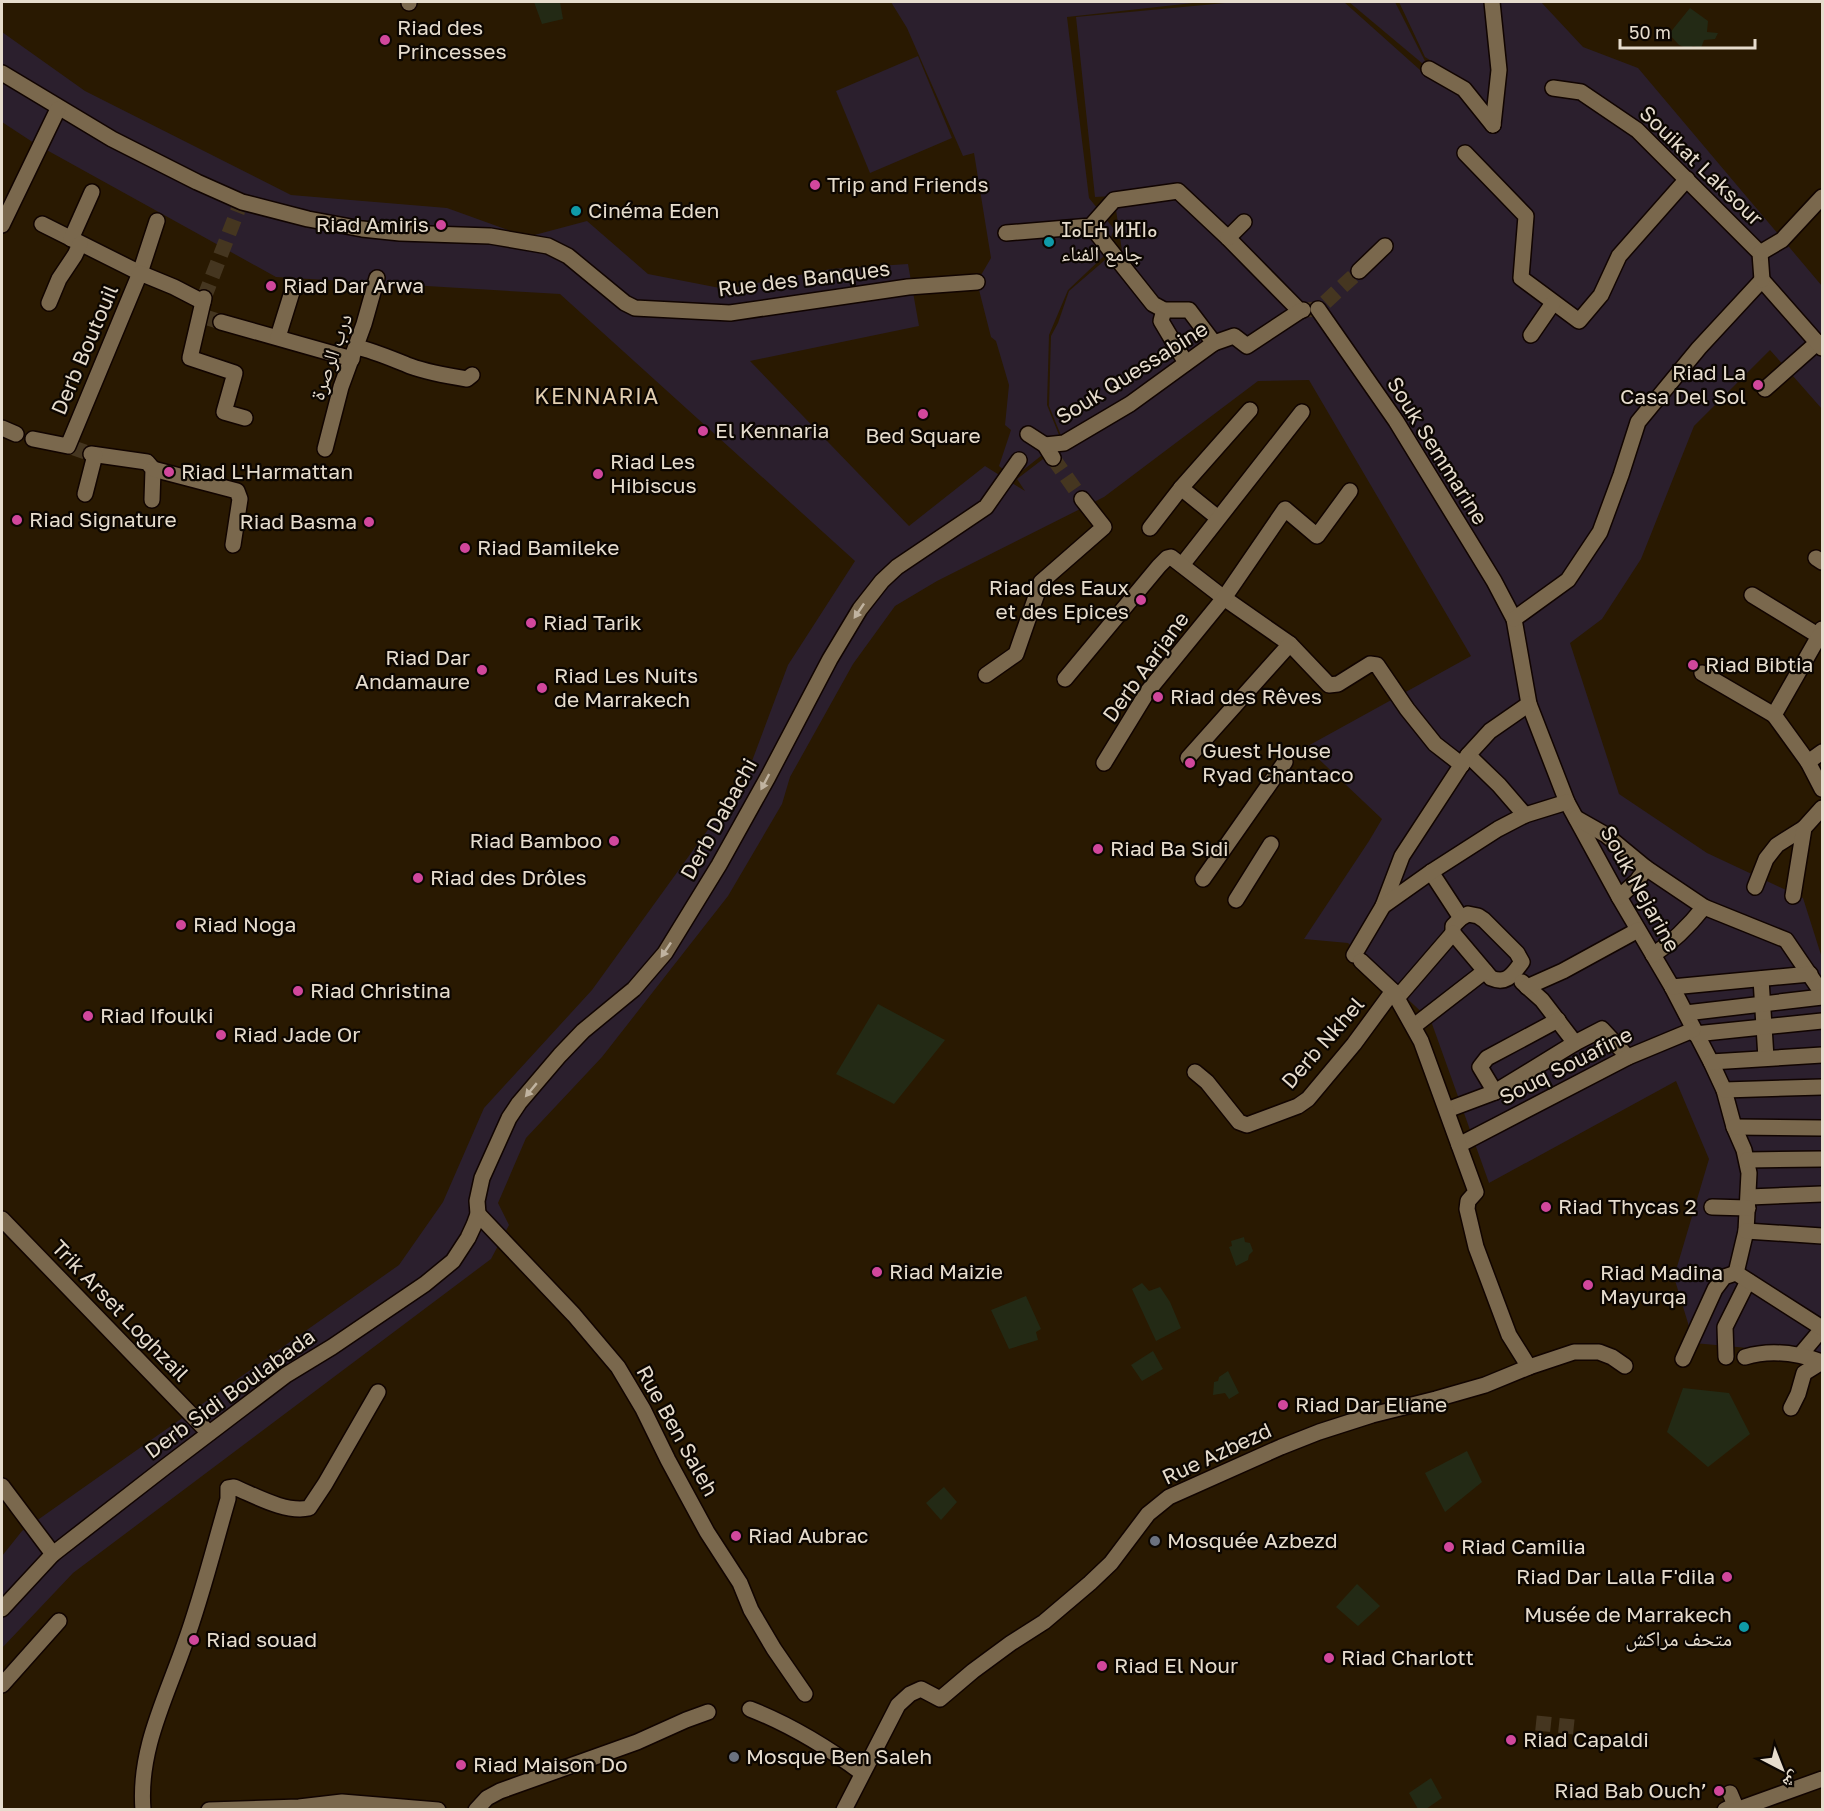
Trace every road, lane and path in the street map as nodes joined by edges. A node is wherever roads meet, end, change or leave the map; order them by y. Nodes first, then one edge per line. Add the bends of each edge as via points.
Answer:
1 (1492, 2) edge
2 (1429, 69) dead end
3 (2, 73) edge
4 (1553, 88) dead end
5 (58, 109) junction
6 (1465, 153) dead end
7 (1687, 179) junction
8 (92, 192) dead end
9 (1822, 196) edge
10 (157, 221) dead end
11 (1244, 222) dead end
12 (42, 224) dead end
13 (2, 225) edge
14 (1091, 226) junction
15 (1006, 232) dead end
16 (1228, 238) junction
17 (76, 242) junction
18 (1385, 246) dead end
19 (1760, 253) junction
20 (1359, 271) tunnel mouth
21 (140, 273) junction
22 (377, 278) dead end
23 (1762, 280) junction
24 (977, 282) dead end
25 (292, 292) dead end
26 (49, 303) dead end
27 (1553, 303) junction
28 (1164, 310) junction
29 (1307, 310) junction
30 (221, 321) tunnel mouth
31 (1530, 335) dead end
32 (278, 337) junction
33 (1214, 343) junction
34 (1820, 345) edge
35 (354, 353) junction
36 (1186, 363) junction
37 (472, 375) dead end
38 (1765, 388) dead end
39 (1250, 410) dead end
40 (1302, 412) dead end
41 (245, 418) dead end
42 (2, 428) edge
43 (16, 434) dead end
44 (1028, 434) dead end
45 (33, 439) dead end
46 (325, 449) dead end
47 (1019, 460) dead end
48 (153, 469) junction
49 (1181, 488) junction
50 (1350, 491) dead end
51 (85, 494) dead end
52 (1082, 499) tunnel mouth
53 (153, 500) dead end
54 (1218, 518) junction
55 (1150, 528) dead end
56 (232, 545) dead end
57 (1182, 565) junction
58 (1752, 595) dead end
59 (1224, 598) junction
60 (1514, 620) junction
61 (1821, 632) edge
62 (1290, 645) junction
63 (1702, 673) dead end
64 (986, 675) dead end
65 (1065, 679) dead end
66 (1528, 704) junction
67 (1774, 715) junction
68 (1822, 752) edge
69 (1188, 758) dead end
70 (1465, 760) junction
71 (1285, 762) dead end
72 (1808, 762) junction
73 (1104, 763) dead end
74 (1822, 789) edge
75 (1567, 802) junction
76 (1822, 808) edge
77 (1525, 815) junction
78 (1576, 818) junction
79 (1804, 828) junction
80 (1271, 844) dead end
81 (1646, 868) junction
82 (1431, 872) junction
83 (1203, 879) dead end
84 (1755, 887) dead end
85 (1793, 896) dead end
86 (1619, 897) junction
87 (1236, 900) dead end
88 (1383, 906) junction
89 (1704, 907) junction
90 (1461, 918) junction
91 (1638, 930) junction
92 (1453, 933) junction
93 (1653, 956) junction
94 (1485, 971) junction
95 (1514, 974) junction
96 (1810, 974) junction
97 (1761, 979) junction
98 (1527, 987) junction
99 (1672, 987) junction
100 (1822, 992) edge
101 (1395, 995) junction
102 (1762, 1004) junction
103 (1686, 1013) junction
104 (1558, 1020) junction
105 (1822, 1021) edge
106 (1414, 1026) junction
107 (1763, 1027) junction
108 (1694, 1032) junction
109 (1575, 1043) junction
110 (1822, 1055) edge
111 (1628, 1057) junction
112 (1766, 1058) junction
113 (1711, 1062) junction
114 (1195, 1072) dead end
115 (1822, 1087) edge
116 (1724, 1090) junction
117 (1495, 1092) junction
118 (1448, 1110) junction
119 (1734, 1127) junction
120 (1822, 1128) edge
121 (1460, 1145) junction
122 (1822, 1159) edge
123 (1748, 1167) junction
124 (1822, 1194) edge
125 (1749, 1202) junction
126 (1713, 1207) dead end
127 (478, 1214) junction
128 (2, 1219) edge
129 (1746, 1231) junction
130 (1822, 1236) edge
131 (1742, 1277) junction
132 (1822, 1329) edge
133 (1801, 1354) junction
134 (1726, 1357) dead end
135 (1745, 1358) dead end
136 (1683, 1359) dead end
137 (1822, 1362) edge
138 (1625, 1366) dead end
139 (1530, 1367) junction
140 (378, 1392) dead end
141 (1791, 1408) dead end
142 (209, 1433) junction
143 (2, 1486) edge
144 (53, 1554) junction
145 (2, 1609) edge
146 (59, 1621) dead end
147 (2, 1685) edge
148 (805, 1694) dead end
149 (750, 1709) dead end
150 (708, 1712) dead end
151 (862, 1773) junction
152 (1822, 1779) edge
153 (1730, 1793) dead end
154 (142, 1809) edge
155 (209, 1809) edge
156 (438, 1809) edge
157 (476, 1809) edge
158 (844, 1809) edge
159 (1725, 1809) edge
160 (1737, 1809) edge

1 - 2 street via 1499,70 1493,125 1464,88
3 - 5 street
4 - 7 street, Souikat Laksour via 1581,92 1637,130
5 - 13 street
5 - 24 street, Rue des Banques via 240,206 362,229 490,236 548,246 568,256 635,308 730,313 908,287
6 - 27 street via 1526,216 1521,278
7 - 19 street, Souikat Laksour
7 - 27 street via 1619,256 1601,295 1579,321
8 - 17 street
9 - 19 street via 1782,240
10 - 21 street
11 - 16 street
12 - 17 street
14 - 15 street
14 - 16 street, Souk Semmarine via 1114,200 1178,191
14 - 28 street via 1153,304
16 - 29 street, Souk Semmarine
17 - 21 street
17 - 26 street via 75,255
18 - 20 street
19 - 23 street, Souikat Laksour
21 - 41 street, Derb Boutouil via 174,286 203,308 190,358 235,374 224,412
21 - 45 street, Derb Boutouil via 70,446
22 - 35 street, درب الرصرة
23 - 34 street
23 - 60 street via 1638,422 1600,532 1568,580
25 - 32 street
27 - 31 street
28 - 33 street via 1189,310
28 - 36 street via 1161,321
29 - 33 street, Souk Quessabine via 1247,346 1234,336
29 - 60 street, Souk Semmarine via 1396,420
30 - 32 street
32 - 35 street
33 - 36 street, Souk Quessabine
34 - 38 street
35 - 37 street via 380,353 432,373 467,379
35 - 46 street, درب الرصرة
36 - 44 street, Souk Quessabine via 1130,404 1049,451
39 - 49 street
40 - 54 street
42 - 43 street
47 -> 127 street, Derb Dabachi via 986,507 897,567 871,594 845,633 728,849 665,954 560,1055 509,1118 482,1178
48 - 51 street via 147,462 93,454
48 - 53 street
48 - 56 street via 237,491 240,500
49 - 54 street
49 - 55 street
50 - 59 street, Derb Aarjane via 1317,536 1285,509
52 - 64 street via 1104,527 1041,582 1016,654
54 - 57 street
57 - 59 street
57 - 65 street via 1167,558
58 - 61 street
59 - 62 street
59 - 73 street, Derb Aarjane via 1148,692
60 - 66 street, Souk Nejarine
61 - 67 street
62 - 69 street
62 - 70 street via 1332,686 1366,665 1377,665 1435,744
63 - 67 street
66 - 70 street via 1490,731
66 - 75 street, Souk Nejarine
67 - 72 street
68 - 72 street
70 - 77 street via 1499,785
70 - 88 street via 1402,856
71 - 83 street
72 - 74 street
75 - 77 street
75 - 78 street, Souk Nejarine
76 - 79 street
77 - 82 street
78 - 81 street via 1606,835
78 - 86 street, Souk Nejarine
79 - 84 street via 1771,852
79 - 85 street
80 - 87 street
81 - 86 street
81 - 89 street
82 - 88 street
82 - 90 street
86 - 91 street, Souk Nejarine
88 - 101 street via 1358,958
89 - 93 street via 1688,927
89 - 96 street via 1786,940
90 - 92 street via 1453,926
90 - 95 street via 1468,914 1478,916 1517,953 1522,962
91 - 93 street, Souk Nejarine
91 - 98 street
92 - 94 street
92 - 101 street
93 - 99 street, Souk Nejarine
94 - 95 street via 1498,981
94 - 106 street
95 - 98 street
96 - 97 street
96 - 100 street
97 - 99 street
97 - 102 street
98 - 104 street
99 - 103 street, Souk Nejarine
100 - 102 street
101 - 106 street
101 - 114 street, Derb Nkhel via 1310,1097 1298,1106 1247,1125 1239,1122
102 - 103 street
102 - 107 street
103 - 108 street, Souk Nejarine
104 - 109 street
104 - 117 street via 1483,1062 1480,1067
105 - 107 street, Souq Souafine
106 - 118 street
107 - 108 street, Souq Souafine
107 - 112 street
108 - 111 street, Souq Souafine
108 - 113 street, Souk Nejarine
109 - 111 street via 1602,1029
109 - 117 street
110 - 112 street
111 - 121 street, Souq Souafine
112 - 113 street
113 - 116 street, Souk Nejarine
115 - 116 street
116 - 119 street, Souk Nejarine
117 - 118 street
118 - 121 street
119 - 120 street
119 - 123 street, Souk Nejarine
121 - 139 street via 1476,1192 1467,1209 1476,1247 1509,1335
122 - 123 street
123 - 125 street
124 - 125 street
125 - 126 street
125 - 129 street
127 - 142 street, Derb Sidi Boulabada via 468,1238 441,1272 286,1375
127 - 148 street, Rue Ben Saleh via 618,1367 707,1532 740,1583 751,1610
128 - 142 street, Trik Arset Loghzail
129 - 130 street
129 - 131 street
131 - 132 street
131 - 134 street via 1725,1327
131 - 136 street via 1724,1277 1715,1289
132 - 133 street
133 - 135 street via 1761,1352
133 - 137 street
137 - 141 street via 1804,1373
138 - 139 street, Rue Azbezd via 1612,1357 1590,1351 1574,1352
139 - 151 street, Rue Azbezd via 1485,1385 1319,1432 1169,1497 1148,1514 1111,1563 1044,1622 940,1699 921,1689 910,1694 898,1705
140 - 154 street via 309,1508 278,1505 228,1488 206,1580 153,1726 143,1769
142 - 144 street, Derb Sidi Boulabada
143 - 144 street
144 - 145 street, Derb Sidi Boulabada
146 - 147 street
149 - 151 street via 812,1739
150 - 157 street via 638,1742 500,1791
151 - 158 street, Rue Azbezd
152 - 160 street
153 - 159 street via 1735,1805
155 - 156 street via 342,1802

